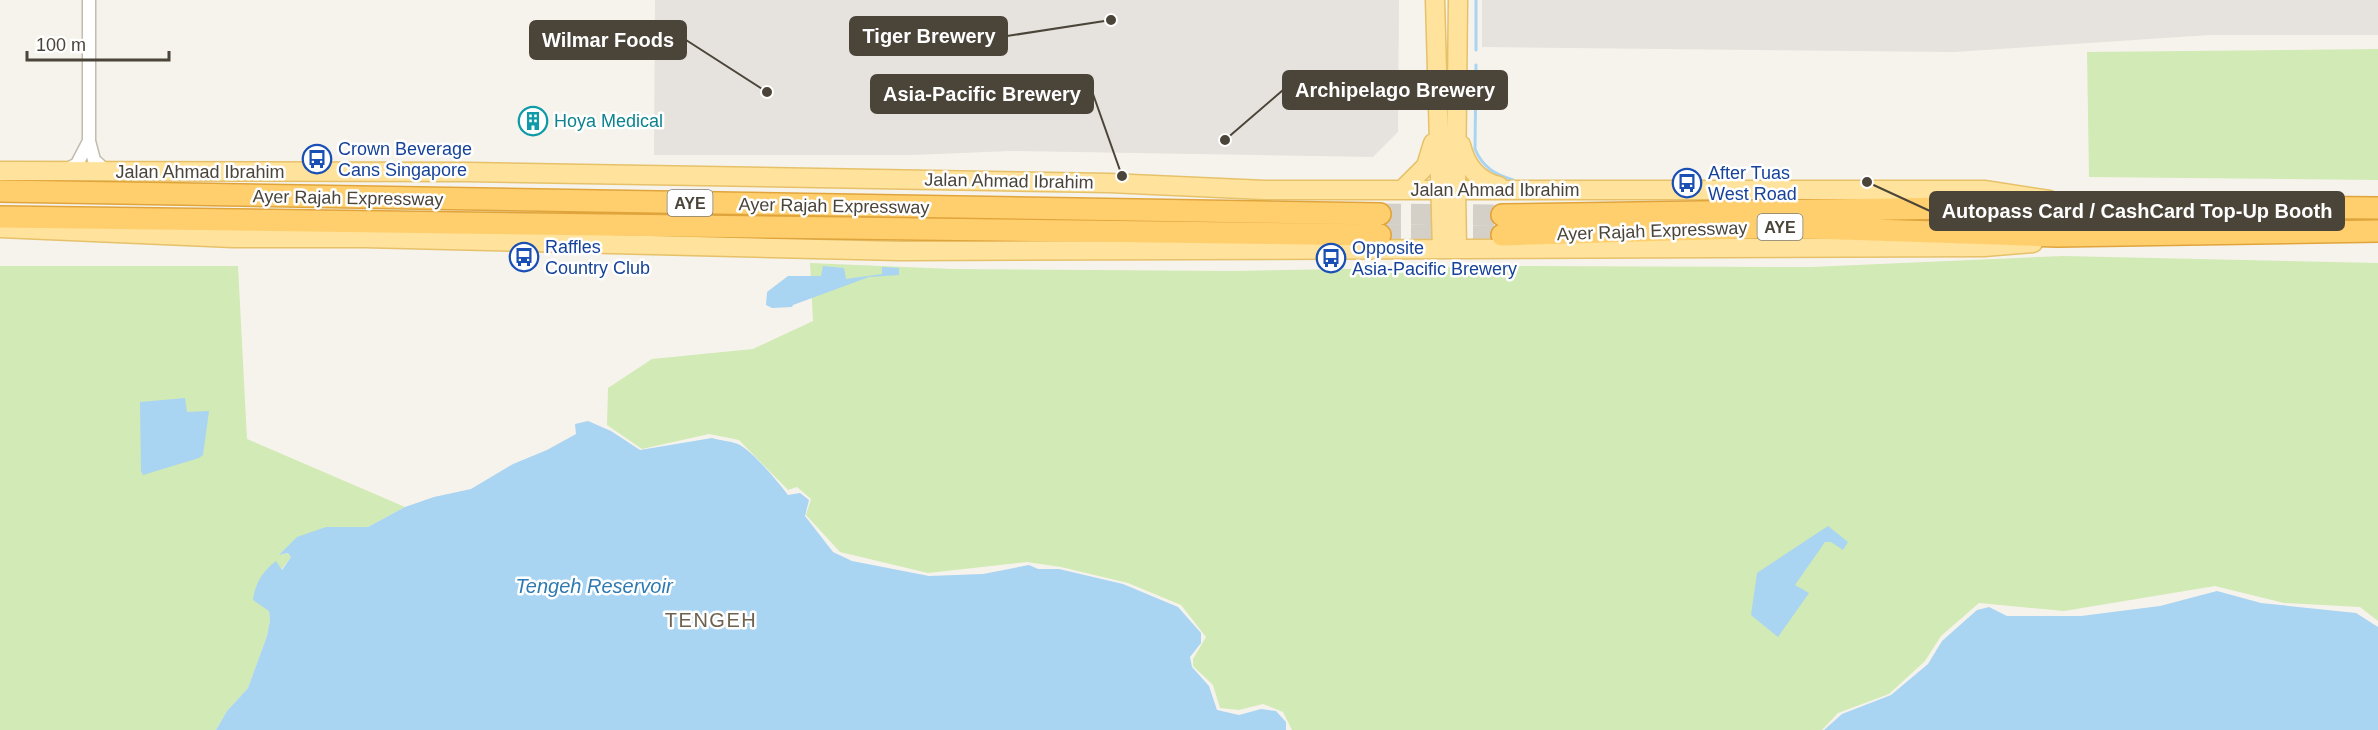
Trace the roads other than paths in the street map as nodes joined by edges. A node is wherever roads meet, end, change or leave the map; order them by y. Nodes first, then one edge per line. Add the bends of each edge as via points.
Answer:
1 (89, 0) edge
2 (1435, 0) edge
3 (1458, 0) edge
4 (1457, 124) junction
5 (1437, 125) junction
6 (89, 141) junction
7 (0, 171) edge
8 (65, 171) junction
9 (107, 172) junction
10 (1448, 189) junction
11 (1509, 189) junction
12 (1402, 190) junction
13 (0, 191) edge
14 (2090, 206) junction
15 (2378, 208) edge
16 (1380, 214) tunnel mouth
17 (0, 217) edge
18 (0, 228) edge
19 (2378, 231) edge
20 (2252, 232) junction
21 (1380, 236) tunnel mouth
22 (2057, 236) junction
23 (2378, 240) edge
24 (1450, 249) junction

1 - 6 street
2 - 5 main road
3 - 4 main road
4 - 10 main road
4 - 11 main road via 1463,152 1474,173 1488,184
5 - 10 main road
5 - 12 main road via 1430,159
6 - 8 street via 77,164
6 - 9 street via 94,160
7 - 8 main road, Jalan Ahmad Ibrahim
8 - 9 main road, Jalan Ahmad Ibrahim
9 - 12 main road, Jalan Ahmad Ibrahim via 459,172
10 - 11 main road, Jalan Ahmad Ibrahim
10 - 12 main road, Jalan Ahmad Ibrahim
10 - 24 main road
11 - 14 main road, Jalan Ahmad Ibrahim via 1984,190
13 - 16 highway, Ayer Rajah Expressway / AYE
14 - 15 highway, Ayer Rajah Expressway / AYE
14 - 22 highway, Ayer Rajah Expressway / AYE via 1502,225 1780,227
17 - 21 highway, Ayer Rajah Expressway / AYE
18 - 24 main road via 233,238 888,251
19 - 20 highway, Ayer Rajah Expressway / AYE
20 - 22 highway, Ayer Rajah Expressway / AYE
20 - 23 highway
22 - 24 main road via 2031,243 1984,247

